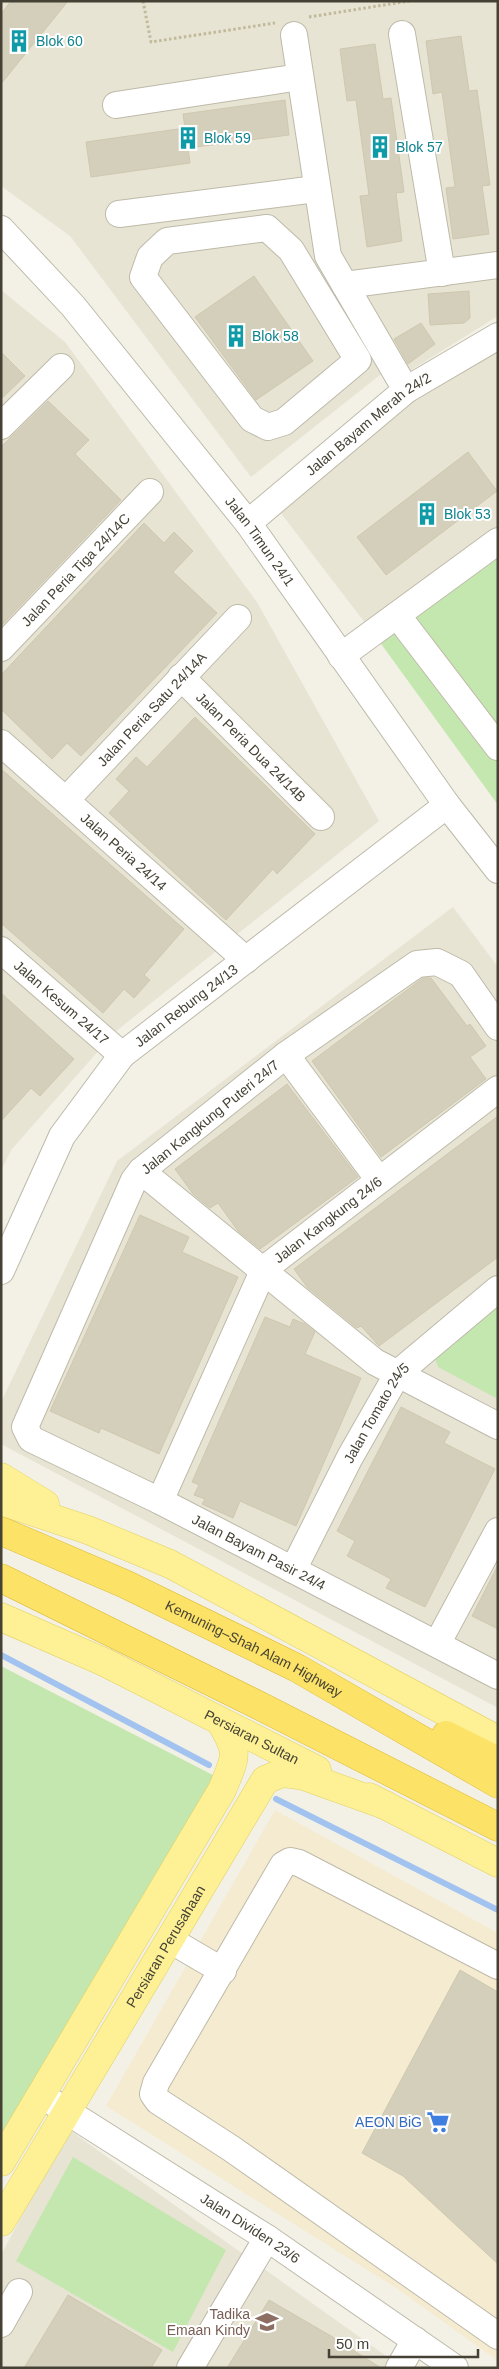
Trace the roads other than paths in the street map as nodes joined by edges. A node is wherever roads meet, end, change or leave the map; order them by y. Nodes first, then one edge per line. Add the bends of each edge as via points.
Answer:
1 (291, 25) road end
2 (402, 34) dead end
3 (300, 77) junction
4 (116, 106) dead end
5 (316, 190) junction
6 (119, 214) dead end
7 (1, 229) edge
8 (498, 265) edge
9 (442, 272) junction
10 (344, 285) junction
11 (498, 336) edge
12 (378, 342) junction
13 (358, 360) junction
14 (61, 367) dead end
15 (406, 390) junction
16 (1, 426) edge
17 (150, 492) dead end
18 (248, 524) junction
19 (498, 541) edge
20 (397, 615) junction
21 (238, 618) dead end
22 (1, 648) edge
23 (341, 656) junction
24 (182, 677) junction
25 (498, 746) edge
26 (3, 748) edge
27 (66, 800) junction
28 (447, 805) junction
29 (321, 817) dead end
30 (498, 870) edge
31 (1, 950) edge
32 (246, 960) junction
33 (498, 1027) edge
34 (286, 1055) junction
35 (122, 1056) junction
36 (498, 1088) edge
37 (141, 1171) junction
38 (379, 1180) junction
39 (264, 1269) junction
40 (1, 1271) edge
41 (498, 1289) edge
42 (398, 1373) junction
43 (498, 1426) edge
44 (25, 1428) joint
45 (1, 1477) edge
46 (1, 1500) edge
47 (160, 1501) junction
48 (88, 1530) junction
49 (1, 1531) edge
50 (498, 1531) edge
51 (293, 1570) junction
52 (1, 1578) edge
53 (1, 1617) edge
54 (437, 1644) junction
55 (297, 1668) junction
56 (498, 1676) edge
57 (220, 1720) junction
58 (498, 1740) edge
59 (498, 1761) edge
60 (498, 1784) edge
61 (385, 1805) junction
62 (498, 1827) edge
63 (498, 1863) edge
64 (170, 1940) junction
65 (498, 1966) edge
66 (223, 1970) junction
67 (41, 2095) junction
68 (68, 2111) junction
69 (1, 2162) edge
70 (1, 2222) edge
71 (267, 2238) junction
72 (19, 2292) dead end
73 (1, 2324) edge
74 (498, 2336) edge
75 (415, 2340) junction
76 (190, 2368) edge
77 (399, 2368) edge
78 (455, 2368) edge

1 - 3 street
2 - 9 street
3 - 4 street
3 - 5 street
5 - 6 street
5 - 10 street via 328,256
7 - 18 street, Jalan Timun 24/1 via 73,306
8 - 9 street
9 - 10 street
10 - 12 street
11 - 15 street, Jalan Bayam Merah 24/2
12 - 13 street
12 - 15 street
13 - 13 street via 284,422 268,427 252,419 144,277 150,256 167,241 267,228 291,250
14 - 16 street
15 - 18 street, Jalan Bayam Merah 24/2
17 - 22 street, Jalan Peria Tiga 24/14C
18 - 23 street, Jalan Timun 24/1
19 - 20 street
20 - 23 street
20 - 25 street
21 - 24 street, Jalan Peria Satu 24/14A
23 - 28 street, Jalan Timun 24/1
24 - 27 street, Jalan Peria Satu 24/14A
24 - 29 street, Jalan Peria Dua 24/14B
26 - 27 street, Jalan Peria 24/14
27 - 32 street, Jalan Peria 24/14
28 - 30 street, Jalan Timun 24/1
28 - 32 street, Jalan Rebung 24/13
31 - 35 street, Jalan Kesum 24/17
32 - 35 street, Jalan Rebung 24/13
33 - 34 street, Jalan Kangkung Puteri 24/7 via 461,974 438,962 417,964
34 - 37 street, Jalan Kangkung Puteri 24/7
34 - 38 street
35 - 40 street, Jalan Rebung 24/13 via 62,1136
36 - 38 street, Jalan Kangkung 24/6
37 - 39 street
37 - 44 street, Jalan Kangkung Puteri 24/7 via 134,1180
38 - 39 street, Jalan Kangkung 24/6
39 - 42 street via 375,1362
39 - 47 street, Jalan Kangkung 24/6
41 - 42 street, Jalan Tomato 24/5
42 - 43 street
42 - 51 street, Jalan Tomato 24/5 via 350,1457
44 - 47 street, Jalan Bayam Pasir 24/4 via 31,1439
45 - 48 main road
46 - 48 main road
47 - 51 street, Jalan Bayam Pasir 24/4
48 - 58 main road via 170,1564
49 - 55 highway, Kemuning–Shah Alam Highway via 125,1584
50 - 54 street
51 - 54 street, Jalan Bayam Pasir 24/4
52 - 62 highway
53 - 57 main road, Persiaran Sultan via 104,1662
54 - 56 street, Jalan Bayam Pasir 24/4
55 - 59 highway via 406,1715
55 - 60 highway, Kemuning–Shah Alam Highway
57 - 61 main road, Persiaran Sultan
57 - 67 main road via 233,1743 235,1759 222,1790
61 - 63 main road, Persiaran Sultan
61 - 64 main road, Persiaran Perusahaan via 304,1776 282,1773 265,1780
64 - 66 street
64 - 68 main road, Persiaran Perusahaan
65 - 66 street via 290,1860 283,1865
66 - 74 street via 156,2083 153,2094 158,2101 232,2149
67 - 68 street, Jalan Dividen 23/6
67 - 69 main road
68 - 70 main road, Persiaran Perusahaan
68 - 71 street, Jalan Dividen 23/6
71 - 75 street, Jalan Dividen 23/6
71 - 76 street
72 - 73 street
75 - 77 street
75 - 78 street, Jalan Dividen 23/6

